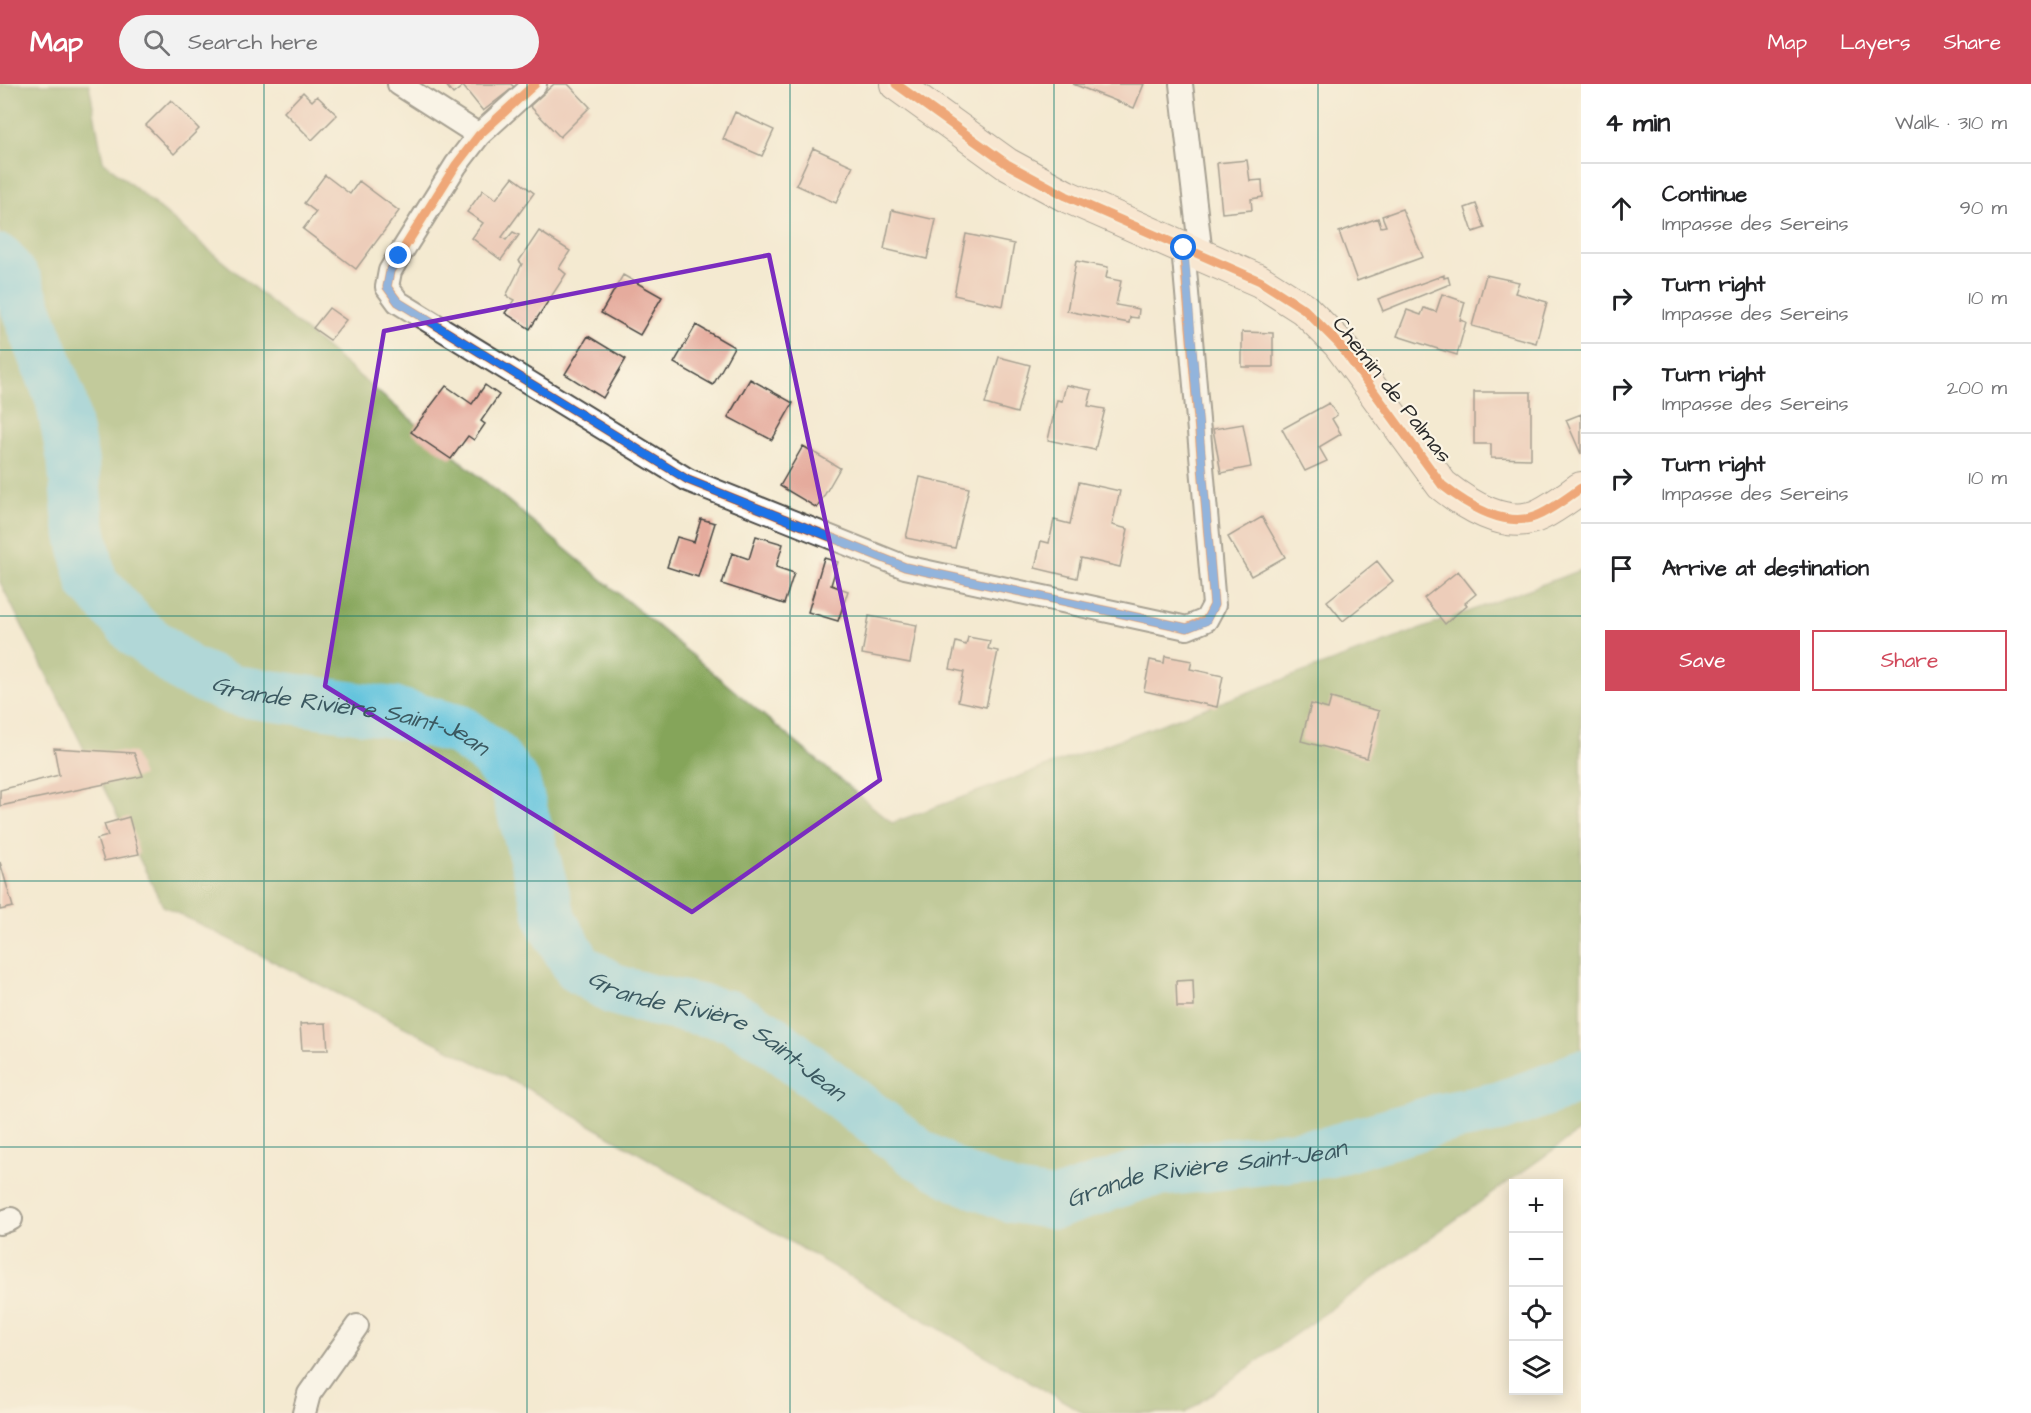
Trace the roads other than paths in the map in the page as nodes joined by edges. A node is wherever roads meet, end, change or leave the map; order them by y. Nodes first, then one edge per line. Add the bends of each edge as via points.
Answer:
1 (399, 84) edge
2 (535, 84) edge
3 (896, 84) edge
4 (1181, 84) edge
5 (479, 135) junction
6 (1192, 251) junction
7 (1581, 488) edge
8 (357, 1326) dead end
9 (304, 1413) edge

1 - 5 street
2 - 5 street
3 - 6 street, Chemin de Palmas via 1007,164 1066,196
4 - 6 street
5 - 6 street via 390,271 387,287 398,302 688,480 905,567 1187,628 1206,621 1214,605
6 - 7 street, Chemin de Palmas via 1260,281 1304,309 1339,344 1442,484 1464,502 1490,514 1516,519 1539,515
8 - 9 street via 309,1394

